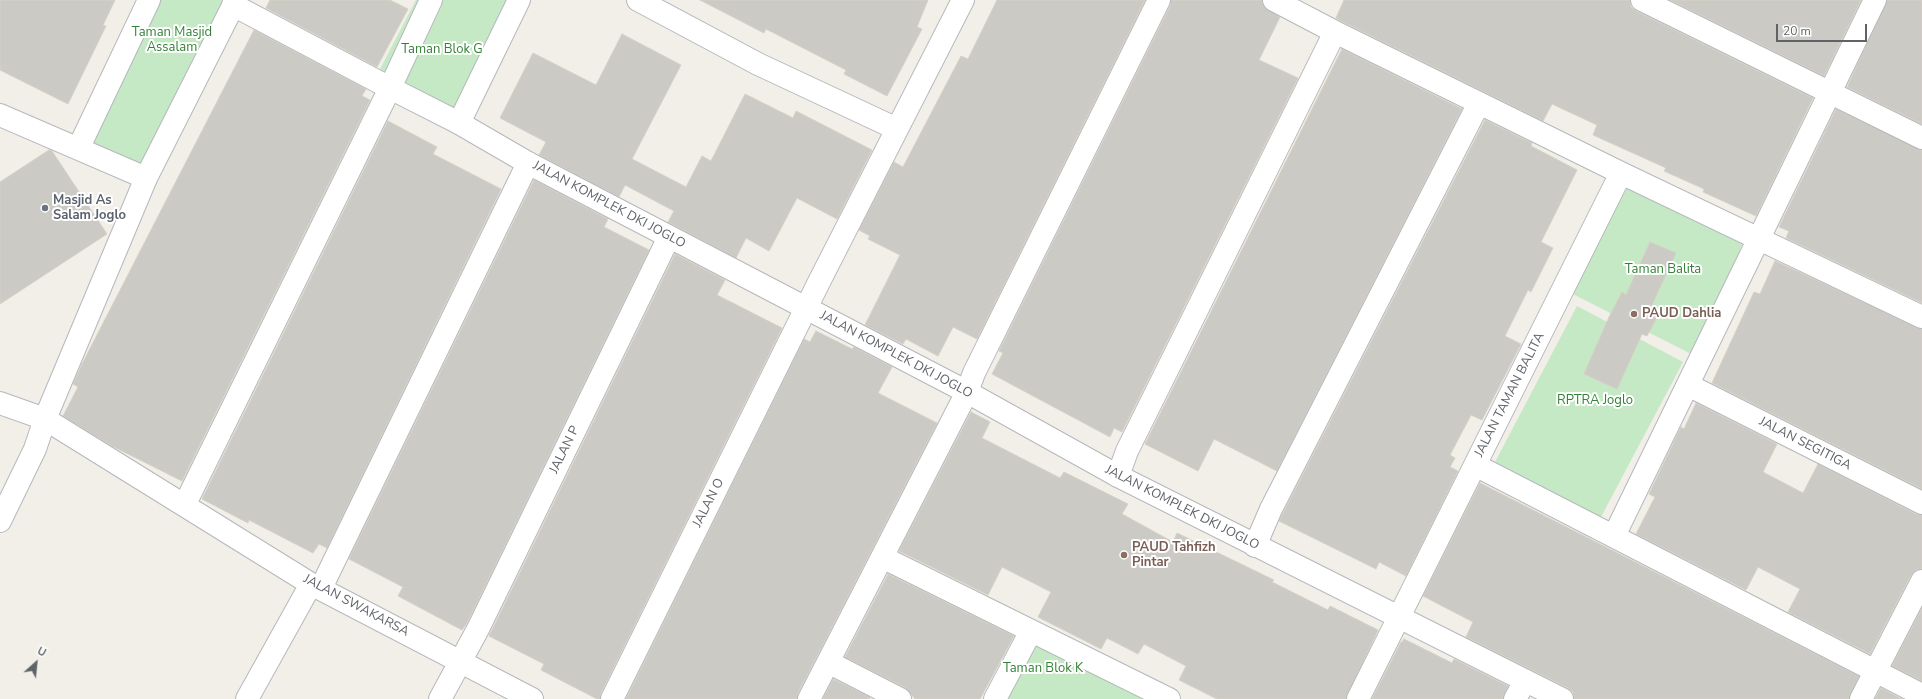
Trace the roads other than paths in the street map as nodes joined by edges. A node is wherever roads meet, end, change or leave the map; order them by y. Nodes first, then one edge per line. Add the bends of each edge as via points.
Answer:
1 (149, 0) edge
2 (431, 0) edge
3 (519, 0) edge
4 (638, 0) edge
5 (963, 0) edge
6 (1159, 0) edge
7 (1274, 0) edge
8 (1642, 0) edge
9 (1875, 0) edge
10 (235, 2) edge
11 (1335, 32) junction
12 (390, 88) junction
13 (1830, 93) junction
14 (1479, 103) junction
15 (0, 115) edge
16 (458, 123) junction
17 (897, 130) junction
18 (1922, 138) edge
19 (79, 147) junction
20 (528, 163) junction
21 (1621, 173) junction
22 (146, 178) junction
23 (669, 237) junction
24 (1759, 240) junction
25 (806, 308) junction
26 (1922, 317) edge
27 (1688, 385) junction
28 (967, 392) junction
29 (0, 403) edge
30 (45, 419) junction
31 (1475, 465) junction
32 (1118, 476) junction
33 (1922, 503) edge
34 (185, 504) junction
35 (0, 521) edge
36 (1614, 536) junction
37 (1255, 546) junction
38 (882, 557) junction
39 (1922, 581) edge
40 (316, 586) junction
41 (1398, 617) junction
42 (1031, 631) junction
43 (461, 662) junction
44 (828, 662) junction
45 (1875, 671) junction
46 (1520, 690) edge
47 (1922, 695) edge
48 (1165, 698) edge
49 (247, 699) edge
50 (440, 699) edge
51 (532, 699) edge
52 (612, 699) edge
53 (809, 699) edge
54 (900, 699) edge
55 (995, 699) edge
56 (1358, 699) edge
57 (1562, 699) edge
58 (1861, 699) edge

1 - 19 street
2 - 12 street
3 - 16 street
4 - 17 street via 758,64
5 - 17 street, JALAN O
6 - 28 street via 974,373
7 - 11 street
8 - 13 street
9 - 13 street
10 - 12 street, JALAN KOMPLEK DKI JOGLO
10 - 22 street
11 - 14 street
11 - 32 street via 1127,451
12 - 16 street, JALAN KOMPLEK DKI JOGLO
12 - 34 street
13 - 18 street
13 - 24 street
14 - 21 street
14 - 37 street via 1271,509
15 - 19 street
16 - 20 street, JALAN KOMPLEK DKI JOGLO
17 - 25 street, JALAN O
19 - 22 street
20 - 23 street, JALAN KOMPLEK DKI JOGLO
20 - 40 street
21 - 24 street
21 - 31 street, JALAN TAMAN BALITA
22 - 30 street
23 - 25 street, JALAN KOMPLEK DKI JOGLO
23 - 43 street, JALAN P
24 - 26 street
24 - 27 street
25 - 28 street, JALAN KOMPLEK DKI JOGLO
25 - 52 street, JALAN O
27 - 33 street, JALAN SEGITIGA
27 - 36 street
28 - 32 street, JALAN KOMPLEK DKI JOGLO
28 - 38 street
29 - 30 street, JALAN SWAKARSA
30 - 34 street, JALAN SWAKARSA
30 - 35 street via 35,449
31 - 36 street
31 - 41 street, JALAN TAMAN BALITA
32 - 37 street, JALAN KOMPLEK DKI JOGLO
34 - 40 street, JALAN SWAKARSA
36 - 45 street
37 - 41 street, JALAN KOMPLEK DKI JOGLO
38 - 42 street
38 - 44 street
39 - 45 street
40 - 43 street, JALAN SWAKARSA
40 - 49 street
41 - 46 street, JALAN KOMPLEK DKI JOGLO
41 - 56 street, JALAN TAMAN BALITA
42 - 48 street
42 - 55 street
43 - 50 street, JALAN P
43 - 51 street, JALAN SWAKARSA
44 - 53 street
44 - 54 street
45 - 47 street
45 - 58 street
46 - 57 street, JALAN KOMPLEK DKI JOGLO

